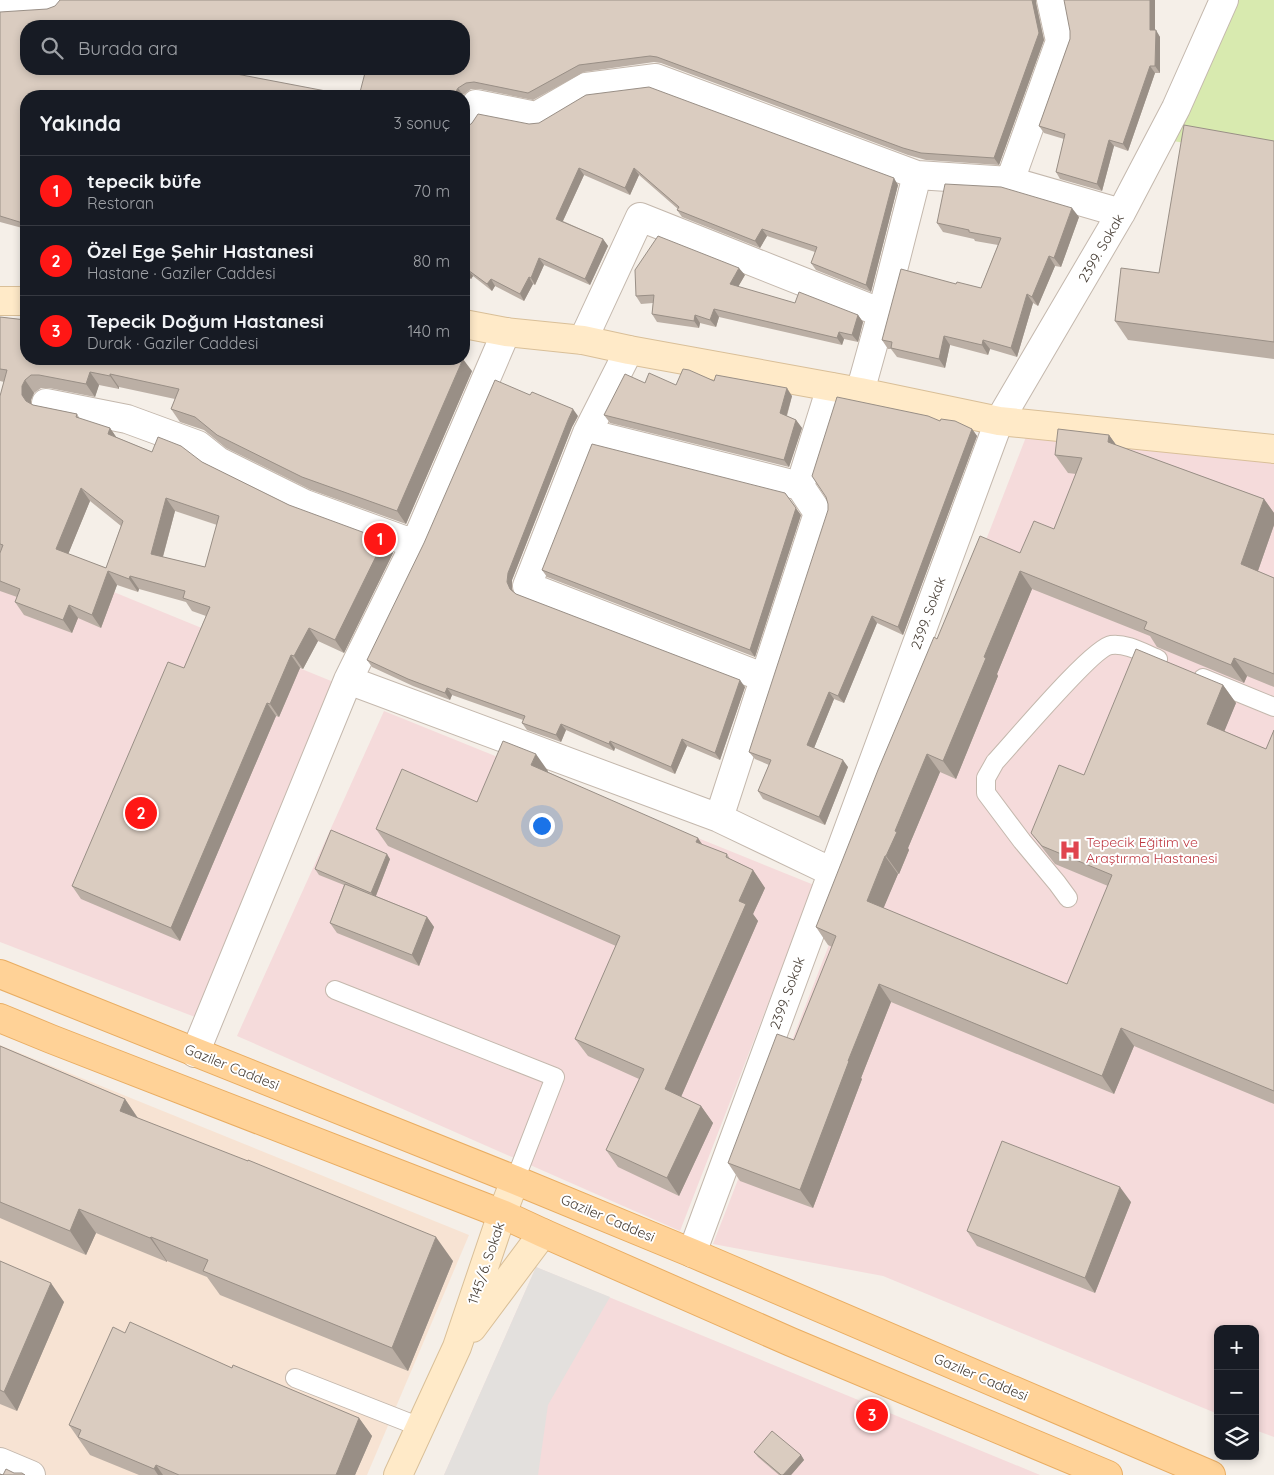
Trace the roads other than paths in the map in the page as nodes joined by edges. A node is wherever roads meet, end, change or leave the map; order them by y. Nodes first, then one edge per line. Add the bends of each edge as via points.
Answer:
1 (51, 0) edge
2 (1051, 0) edge
3 (1224, 0) edge
4 (0, 4) edge
5 (470, 112) edge
6 (917, 175) junction
7 (1010, 181) junction
8 (1122, 213) junction
9 (0, 301) edge
10 (20, 301) edge
11 (882, 313) junction
12 (470, 325) edge
13 (506, 332) junction
14 (584, 340) junction
15 (629, 350) junction
16 (830, 387) junction
17 (860, 392) junction
18 (46, 403) dead end
19 (999, 421) junction
20 (587, 433) junction
21 (1274, 449) edge
22 (800, 486) junction
23 (415, 544) junction
24 (765, 678) junction
25 (348, 680) junction
26 (1274, 707) edge
27 (719, 818) junction
28 (832, 872) junction
29 (1068, 898) dead end
30 (0, 974) edge
31 (335, 990) dead end
32 (0, 1018) edge
33 (195, 1053) junction
34 (515, 1180) junction
35 (502, 1214) junction
36 (543, 1233) junction
37 (692, 1253) junction
38 (457, 1347) junction
39 (295, 1378) dead end
40 (420, 1427) junction
41 (0, 1462) edge
42 (31, 1475) edge
43 (398, 1475) edge
44 (1108, 1475) edge
45 (1211, 1475) edge

1 - 4 street
2 - 7 street via 1060,41
3 - 8 street, 2399. Sokak via 1176,108
5 - 6 street via 476,104 536,116 586,87 656,78
6 - 7 street
6 - 11 street
7 - 8 street
8 - 19 street, 2399. Sokak
9 - 10 street
11 - 14 street via 640,217
11 - 17 street
12 - 13 street
13 - 14 street
13 - 23 street
14 - 15 street
15 - 16 street
15 - 20 street
16 - 17 street
16 - 22 street
17 - 19 street
18 - 23 street via 127,419 198,445 218,461 305,504
19 - 21 street
19 - 28 street, 2399. Sokak
20 - 22 street
20 - 24 street via 527,586
22 - 24 street via 818,513
23 - 25 street
24 - 27 street
25 - 27 street
25 - 33 street
26 - 29 lane via 1124,645 1108,645 1096,653 995,762 986,778 986,793
27 - 28 street
28 - 37 street, 2399. Sokak
30 - 33 main road, Gaziler Caddesi
31 - 34 lane via 555,1077
32 - 35 main road
33 - 34 main road, Gaziler Caddesi
34 - 35 street, 1145/6. Sokak
34 - 37 main road, Gaziler Caddesi
35 - 36 main road
35 - 38 street, 1145/6. Sokak
36 - 38 street, 1145/6. Sokak
36 - 44 main road via 791,1342
37 - 45 main road, Gaziler Caddesi
38 - 40 street, 1145/6. Sokak
39 - 40 lane
40 - 43 street, 1145/6. Sokak
41 - 42 street

